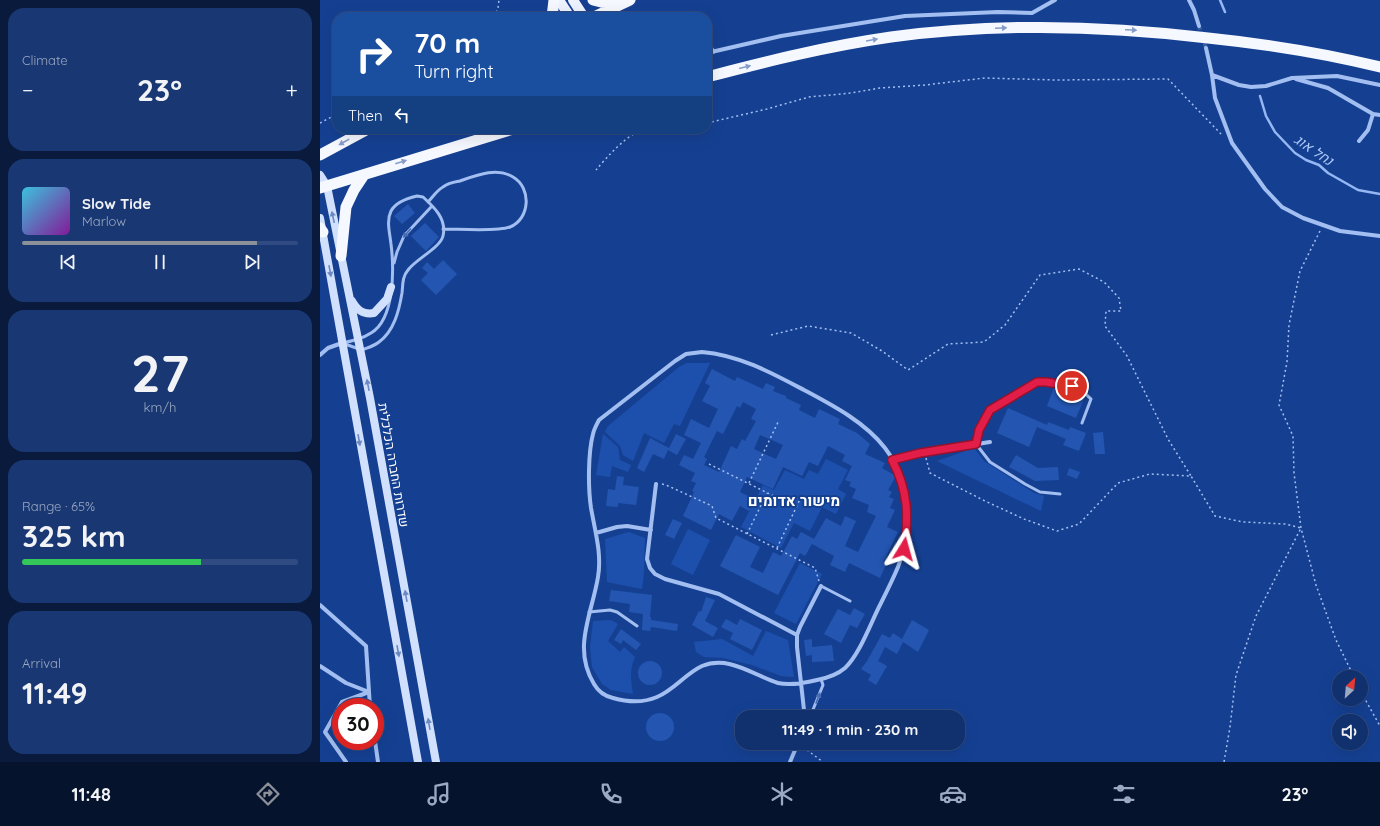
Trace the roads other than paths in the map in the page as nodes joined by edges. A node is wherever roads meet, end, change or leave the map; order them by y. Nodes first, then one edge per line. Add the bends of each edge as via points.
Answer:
1 (554, 0) edge
2 (559, 0) edge
3 (573, 0) edge
4 (593, 0) edge
5 (1055, 0) edge
6 (1189, 0) edge
7 (627, 1) edge
8 (553, 12) edge
9 (567, 12) edge
10 (581, 12) edge
11 (604, 12) edge
12 (1199, 26) tunnel mouth
13 (1206, 48) tunnel mouth
14 (712, 49) edge
15 (714, 52) joint
16 (1380, 67) edge
17 (1212, 75) junction
18 (712, 76) edge
19 (1292, 78) junction
20 (1380, 86) edge
21 (1373, 114) junction
22 (1380, 115) edge
23 (359, 134) edge
24 (496, 134) edge
25 (1359, 141) dead end
26 (320, 155) edge
27 (320, 175) edge
28 (364, 175) junction
29 (323, 187) edge
30 (428, 202) junction
31 (432, 206) junction
32 (320, 218) edge
33 (444, 229) junction
34 (322, 230) edge
35 (1380, 236) edge
36 (341, 256) junction
37 (393, 267) junction
38 (391, 287) junction
39 (349, 296) junction
40 (358, 339) junction
41 (342, 343) junction
42 (361, 350) junction
43 (320, 355) edge
44 (1082, 423) dead end
45 (990, 442) dead end
46 (976, 444) junction
47 (892, 460) junction
48 (656, 484) road end
49 (1060, 494) dead end
50 (651, 530) junction
51 (596, 533) junction
52 (821, 586) joint
53 (850, 601) dead end
54 (320, 605) edge
55 (589, 612) junction
56 (638, 626) dead end
57 (797, 635) junction
58 (320, 666) edge
59 (821, 679) junction
60 (801, 683) junction
61 (369, 692) junction
62 (369, 698) edge
63 (804, 710) edge
64 (813, 710) edge
65 (376, 750) edge
66 (795, 750) edge
67 (346, 762) edge
68 (378, 762) edge
69 (418, 762) edge
70 (436, 762) edge
71 (790, 762) edge

1 - 8 highway
2 - 9 main road
3 - 10 main road
4 - 7 highway
5 - 15 street via 1032,12 905,16 781,36
6 - 12 street
7 - 11 highway
13 - 17 street
14 - 15 lane
18 -> 16 highway via 807,52 891,37 964,29 1025,26 1135,30 1205,37 1270,45
17 - 19 street via 1252,87 1266,86
17 - 35 street via 1215,98 1232,143 1258,180 1282,207 1322,225
19 - 20 street via 1337,76
19 - 21 street via 1328,88
21 - 22 street
21 - 25 street via 1368,130
23 -> 26 highway
28 -> 24 highway
27 - 29 main road, שדרות החברה הכלכלית
28 - 29 highway
28 - 36 highway via 346,207
36 -> 29 main road, שדרות החברה הכלכלית
30 - 31 lane
30 - 33 lane via 444,186 494,172 514,177 526,195 524,214 510,227
30 - 37 lane via 423,197 408,198 394,206 390,212
31 - 33 lane via 442,220
31 -> 37 lane via 404,236
32 - 34 main road
33 - 42 lane via 443,237 438,244 406,272 394,324 379,342
34 -> 41 main road
36 - 39 main road, שדרות החברה הכלכלית
37 - 38 lane
38 - 39 main road via 387,299 374,313 359,310
38 - 40 lane via 384,319 372,333
39 - 40 main road, שדרות החברה הכלכלית
40 - 41 lane
40 - 42 main road, שדרות החברה הכלכלית
41 - 42 lane
41 - 43 street via 328,348
41 -> 69 main road
70 -> 42 main road, שדרות החברה הכלכלית
44 - 46 lane via 1091,399 1086,394 1072,386 1037,382 990,410 979,430
45 - 46 street
46 - 47 street
46 - 49 lane via 990,462 1026,484 1040,492
47 - 51 street via 886,449 857,422 788,382 756,366 716,353 686,354 600,420 594,431 590,478
47 - 59 street via 904,488 907,531 904,549 898,567 855,655 835,675
48 - 50 street
50 - 51 street via 627,526
50 - 57 street via 647,559 655,574 664,579 719,594
51 - 55 street via 598,576
52 - 53 lane
52 - 57 street
54 - 61 street via 366,646
55 - 56 lane via 618,612
55 - 60 street via 584,659 589,676 598,690 608,697 623,701 656,698 687,675 702,666 716,662 738,666 779,683
57 - 60 street
58 - 61 street via 346,683
59 - 60 street
64 -> 59 lane via 823,685
60 - 63 street
61 - 62 street
61 - 67 street via 342,702 325,732
65 - 68 street
66 - 71 street

